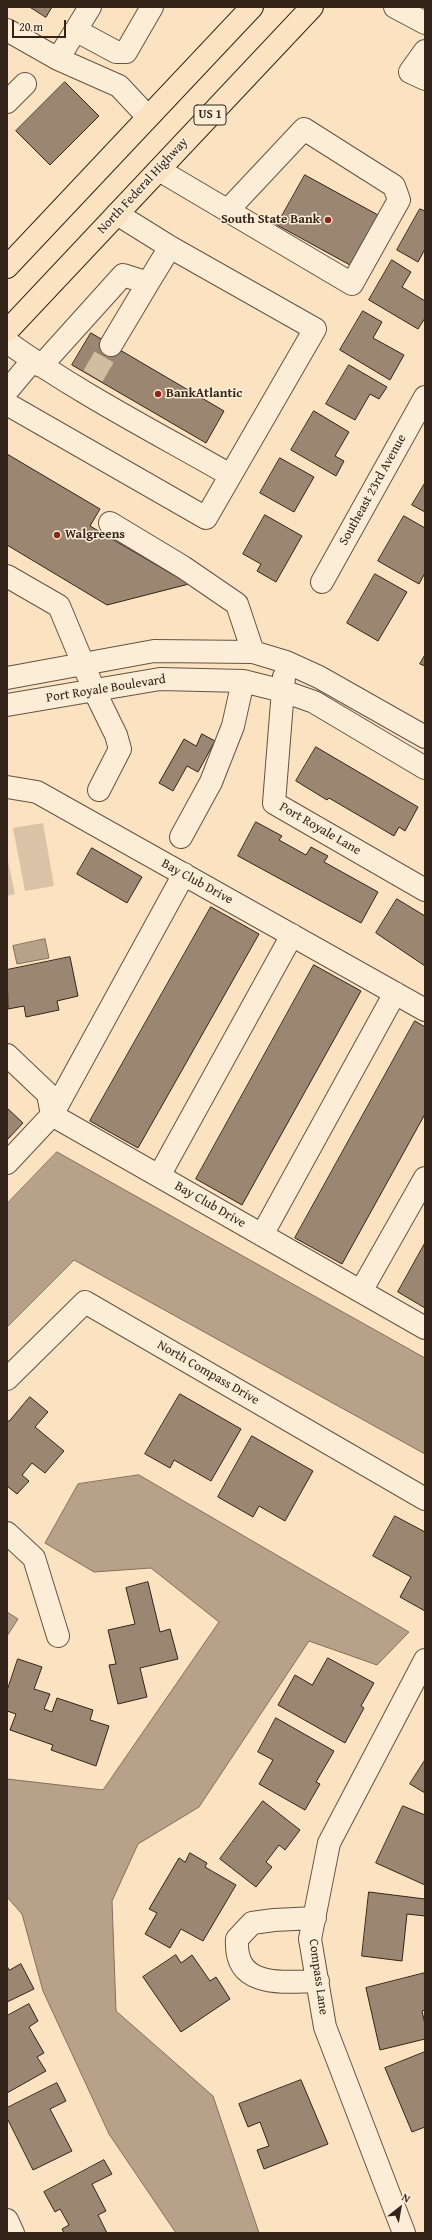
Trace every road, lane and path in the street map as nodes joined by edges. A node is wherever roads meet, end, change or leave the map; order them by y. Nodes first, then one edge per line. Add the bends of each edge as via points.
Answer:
1 (90, 7) edge
2 (152, 7) edge
3 (252, 7) edge
4 (312, 7) edge
5 (395, 7) edge
6 (425, 23) edge
7 (7, 30) edge
8 (77, 31) junction
9 (425, 50) edge
10 (58, 59) junction
11 (425, 79) edge
12 (25, 84) dead end
13 (7, 102) edge
14 (148, 117) junction
15 (159, 170) junction
16 (228, 210) junction
17 (117, 214) junction
18 (170, 247) junction
19 (10, 264) edge
20 (7, 281) edge
21 (148, 283) junction
22 (7, 331) edge
23 (7, 342) edge
24 (111, 345) tunnel mouth
25 (37, 363) junction
26 (7, 391) edge
27 (425, 397) edge
28 (7, 404) edge
29 (230, 475) junction
30 (110, 523) dead end
31 (7, 576) edge
32 (322, 582) dead end
33 (254, 652) junction
34 (286, 662) junction
35 (83, 664) junction
36 (7, 678) edge
37 (243, 681) junction
38 (94, 690) junction
39 (283, 691) junction
40 (7, 705) edge
41 (425, 737) edge
42 (425, 768) edge
43 (7, 787) edge
44 (99, 790) dead end
45 (181, 837) dead end
46 (184, 874) junction
47 (425, 890) edge
48 (292, 935) junction
49 (395, 993) junction
50 (425, 1010) edge
51 (7, 1055) edge
52 (52, 1115) junction
53 (7, 1163) edge
54 (159, 1176) junction
55 (425, 1178) edge
56 (262, 1235) junction
57 (361, 1291) junction
58 (425, 1328) edge
59 (7, 1379) edge
60 (425, 1499) edge
61 (7, 1533) edge
62 (58, 1636) dead end
63 (425, 1660) edge
64 (315, 1918) junction
65 (318, 1981) junction
66 (7, 2220) edge
67 (13, 2233) edge
68 (404, 2233) edge

1 - 8 street
2 - 8 street via 126,52 116,52
3 - 14 main road
4 - 15 main road, North Federal Highway / US 1
5 - 6 street
7 - 10 street
8 - 10 street
9 - 11 street via 410,72
10 - 14 street via 119,86
12 - 13 street
14 - 19 main road
15 - 16 street
15 - 17 main road, North Federal Highway / US 1
16 - 16 street via 304,129 394,186 399,200 352,284
17 - 18 street
17 - 22 main road, North Federal Highway / US 1
18 - 21 street
18 - 29 street via 315,329
19 - 20 main road
21 - 24 street
21 - 25 street via 123,275
23 - 25 street
25 - 26 street
25 - 29 street via 88,384
27 - 32 street, Southeast 23rd Avenue
28 - 29 street via 206,518
30 - 33 street via 183,567 237,604
31 - 35 street via 59,606
33 - 34 street, Port Royale Boulevard
33 - 35 street, Port Royale Boulevard via 154,651
34 - 39 street, Port Royale Lane
34 - 41 street, Port Royale Boulevard via 319,677
35 - 36 street, Port Royale Boulevard
35 - 38 street
37 - 38 street, Port Royale Boulevard via 160,679
37 - 39 street, Port Royale Boulevard
37 - 45 street via 233,726 211,782
38 - 40 street, Port Royale Boulevard
38 - 44 street via 120,749
39 - 42 street, Port Royale Boulevard via 314,702
39 - 47 street, Port Royale Lane via 274,803
43 - 46 street, Bay Club Drive via 37,792
46 - 48 street, Bay Club Drive
46 - 52 street
48 - 49 street, Bay Club Drive
48 - 54 street
49 - 50 street, Bay Club Drive
49 - 56 street
51 - 52 street via 48,1094
52 - 53 street
52 - 54 street, Bay Club Drive
54 - 56 street, Bay Club Drive
55 - 57 street
56 - 57 street, Bay Club Drive
57 - 58 street, Bay Club Drive
59 - 60 street, North Compass Drive via 85,1302
61 - 62 street via 34,1558
63 - 64 street, Compass Lane via 329,1843
64 - 65 street, Compass Lane via 310,1939
64 - 65 street via 252,1922 237,1939 236,1954 246,1972 269,1982
65 - 68 street, Compass Lane via 325,2027
66 - 67 street

